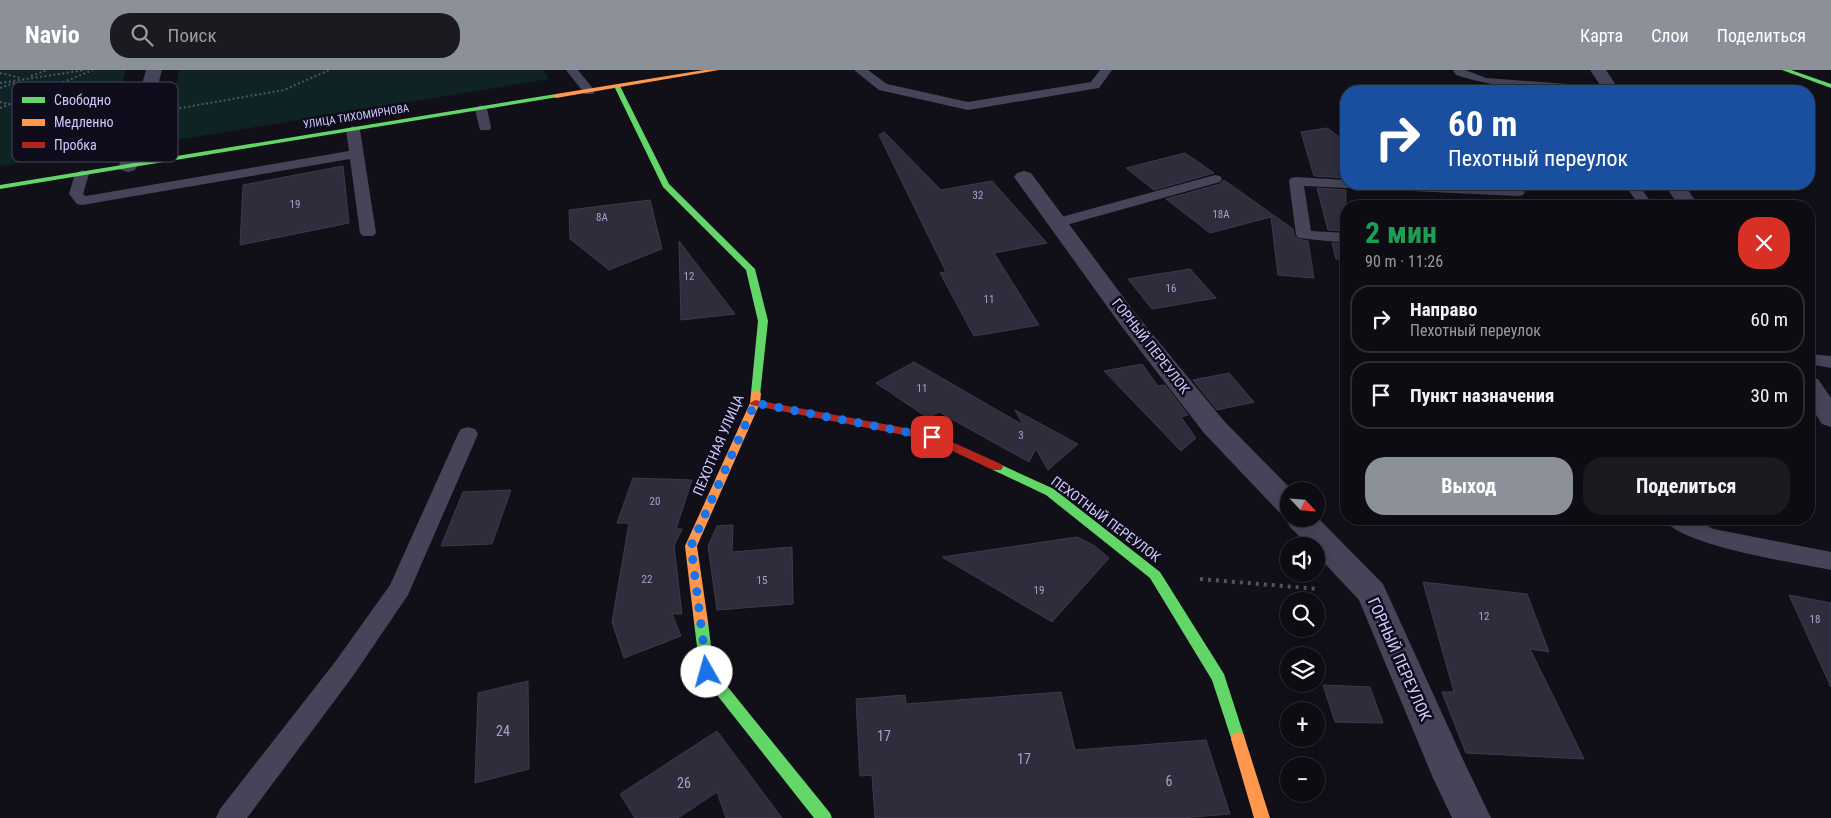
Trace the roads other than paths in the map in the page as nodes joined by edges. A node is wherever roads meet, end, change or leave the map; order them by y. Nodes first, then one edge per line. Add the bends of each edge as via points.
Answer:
1 (572, 70) edge
2 (716, 70) edge
3 (860, 70) edge
4 (1106, 70) edge
5 (1459, 70) edge
6 (1598, 70) edge
7 (1785, 70) edge
8 (1527, 85) edge
9 (1607, 85) edge
10 (617, 86) junction
11 (1831, 86) edge
12 (589, 91) junction
13 (481, 109) junction
14 (485, 127) dead end
15 (353, 130) junction
16 (357, 154) junction
17 (178, 158) edge
18 (129, 162) edge
19 (153, 162) edge
20 (128, 166) junction
21 (82, 174) junction
22 (1024, 177) dead end
23 (1215, 179) dead end
24 (1340, 184) edge
25 (0, 188) edge
26 (1476, 190) edge
27 (1516, 190) edge
28 (1059, 222) junction
29 (368, 233) dead end
30 (1340, 238) edge
31 (1815, 360) edge
32 (1831, 362) edge
33 (1815, 394) edge
34 (755, 403) junction
35 (1831, 418) edge
36 (468, 434) dead end
37 (1280, 497) edge
38 (1686, 525) edge
39 (1310, 528) edge
40 (1831, 561) edge
41 (230, 818) edge
42 (824, 818) edge
43 (1262, 818) edge
44 (1472, 818) edge

1 - 12 lane
2 - 10 street, УЛИЦА ТИХОМИРНОВА
3 - 4 lane via 884,87 968,106 1095,85
5 - 8 lane via 1460,74 1485,82
6 - 9 street
7 - 11 street
10 - 12 street, УЛИЦА ТИХОМИРНОВА
10 - 34 street, ПЕХОТНАЯ УЛИЦА via 666,186 750,269 763,321
12 - 13 street, УЛИЦА ТИХОМИРНОВА
13 - 14 lane
13 - 15 street, УЛИЦА ТИХОМИРНОВА
15 - 16 lane
15 - 17 street, УЛИЦА ТИХОМИРНОВА
16 - 21 lane via 82,201 76,194
16 - 29 lane
18 - 20 street
19 - 20 street, УЛИЦА ТИХОМИРНОВА
20 - 21 street, УЛИЦА ТИХОМИРНОВА
21 - 25 street, УЛИЦА ТИХОМИРНОВА
22 - 28 street, ГОРНЫЙ ПЕРЕУЛОК
23 - 28 lane
24 - 30 lane via 1296,181 1304,235
26 - 27 lane
28 - 37 street, ГОРНЫЙ ПЕРЕУЛОК via 1127,318 1214,427
31 - 32 lane
33 - 35 street
34 - 42 street, ПЕХОТНАЯ УЛИЦА via 691,546 707,672
34 - 43 street, ПЕХОТНЫЙ ПЕРЕУЛОК via 932,437 1050,492 1154,575 1219,678
36 - 41 lane via 400,588 344,669
38 - 40 lane via 1714,537
39 - 44 street, ГОРНЫЙ ПЕРЕУЛОК via 1372,593

